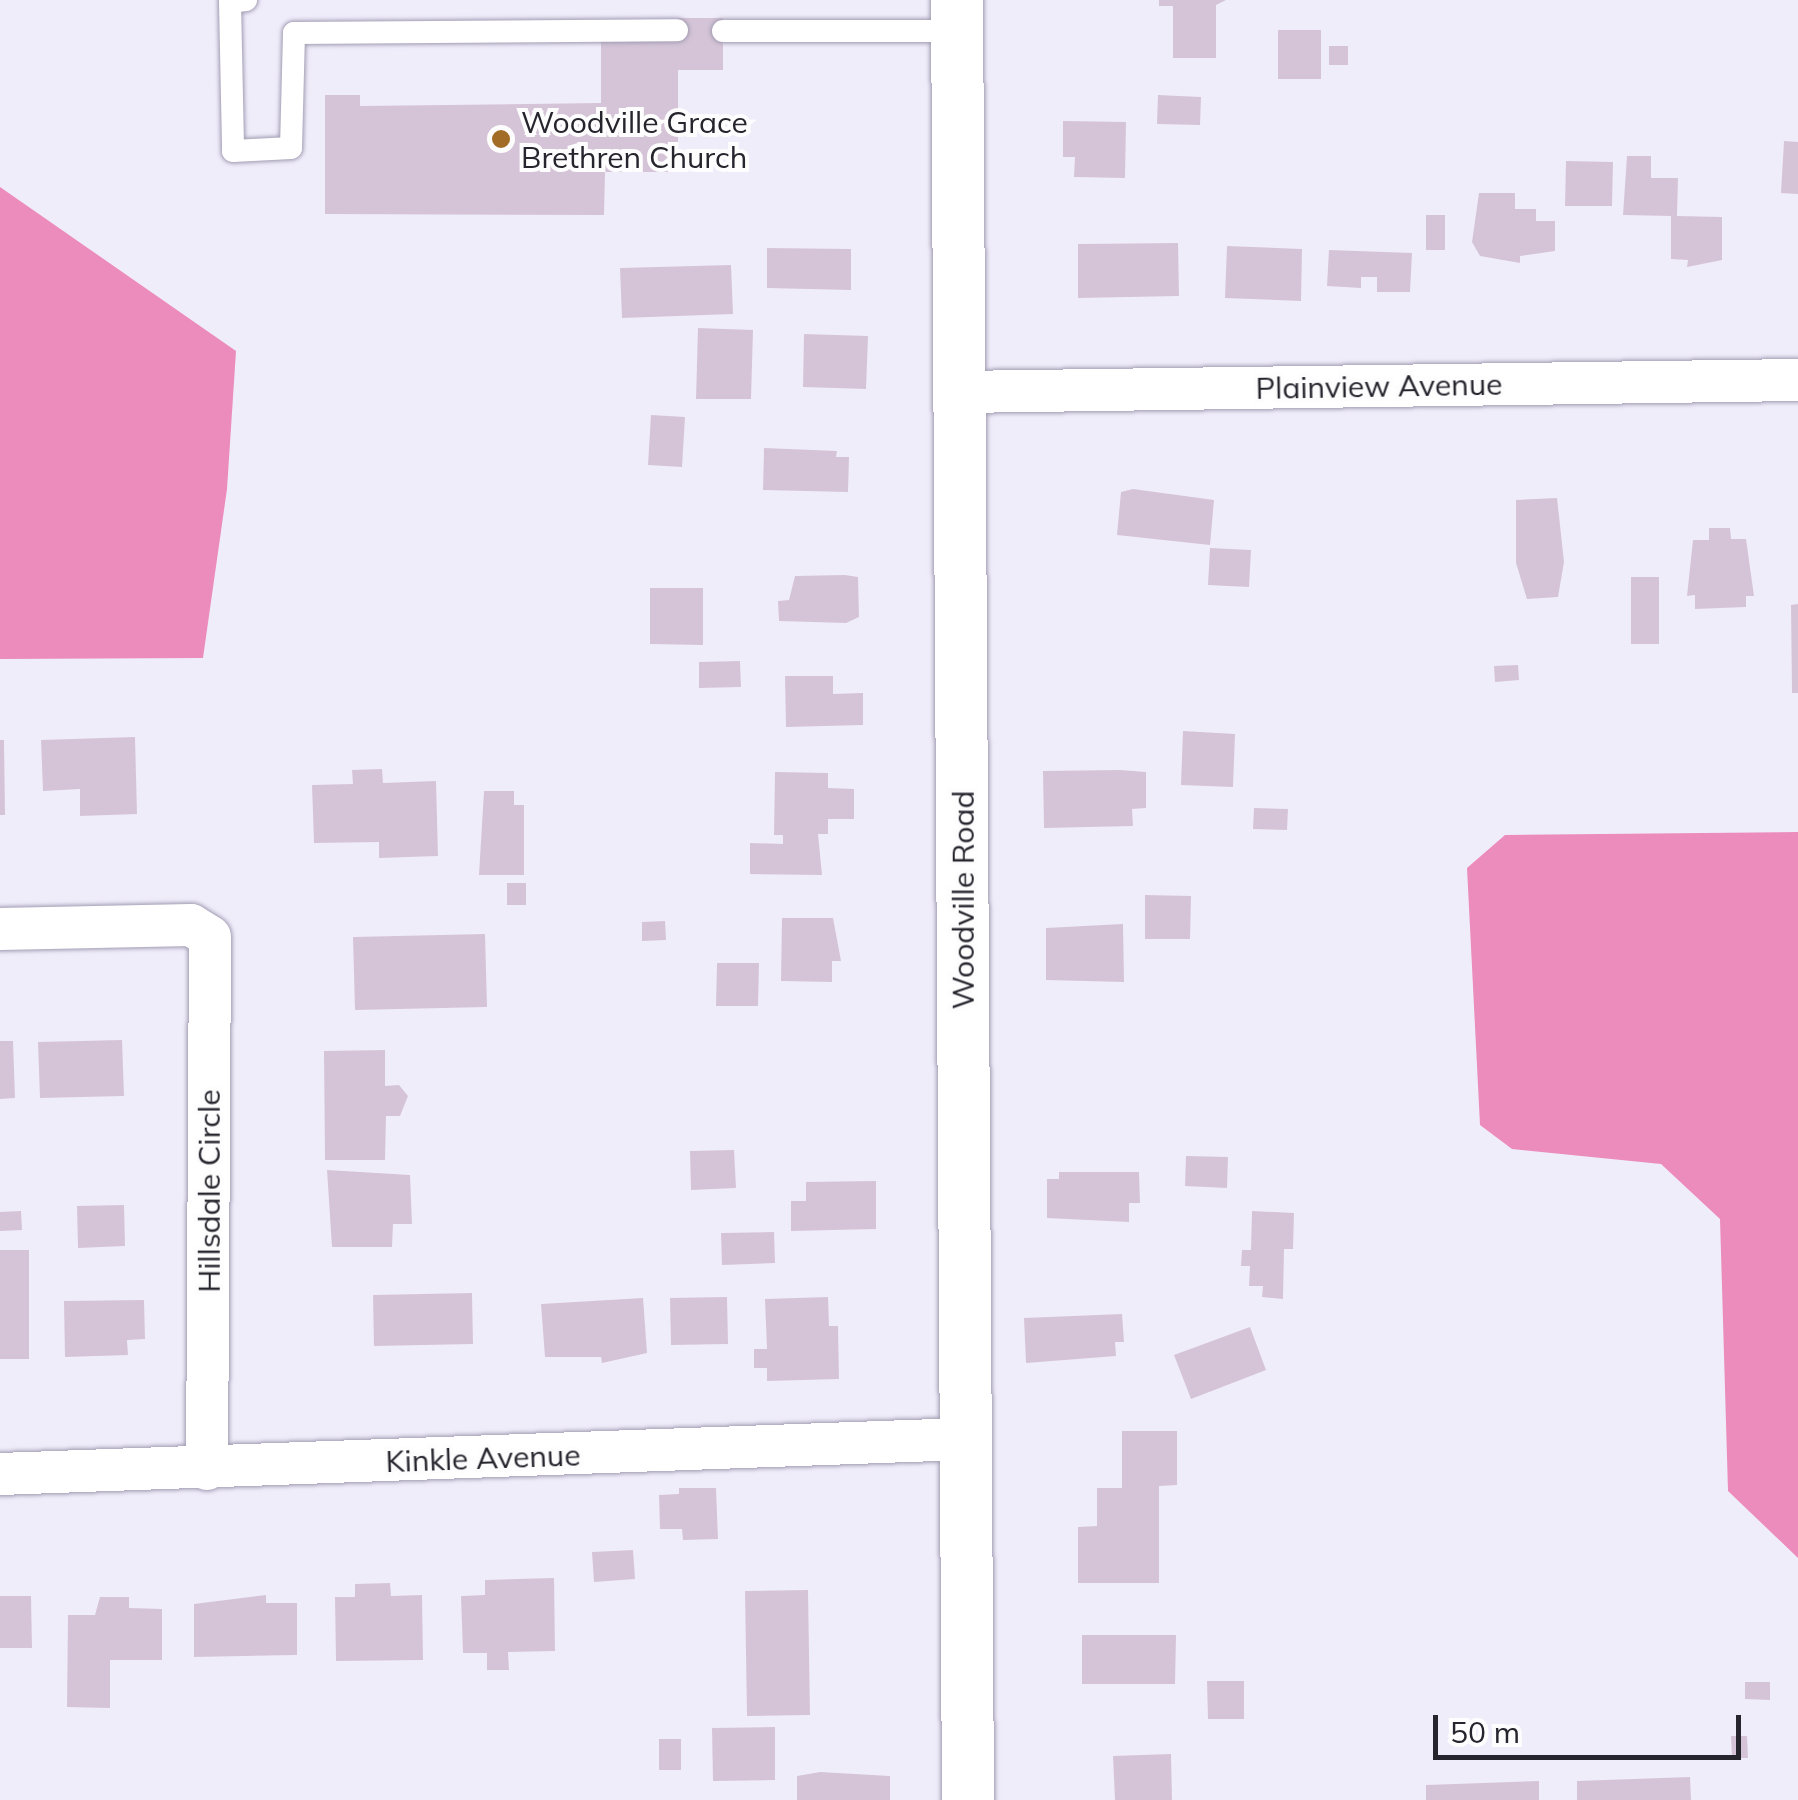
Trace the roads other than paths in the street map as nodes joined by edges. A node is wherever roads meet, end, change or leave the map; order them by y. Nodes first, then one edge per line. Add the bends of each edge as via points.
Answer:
1 (246, 0) edge
2 (957, 16) edge
3 (677, 30) dead end
4 (723, 30) dead end
5 (1798, 380) edge
6 (960, 392) junction
7 (0, 928) edge
8 (966, 1439) junction
9 (208, 1468) junction
10 (0, 1474) edge
11 (968, 1800) edge

1 - 3 lane via 230,2 233,151 291,148 294,33
2 - 4 lane
2 - 6 street, Woodville Road
5 - 6 street, Plainview Avenue
6 - 8 street, Woodville Road
7 - 9 street, Hillsdale Circle via 203,928 211,950
8 - 9 street, Kinkle Avenue
8 - 11 street, Woodville Road
9 - 10 street, Kinkle Avenue

